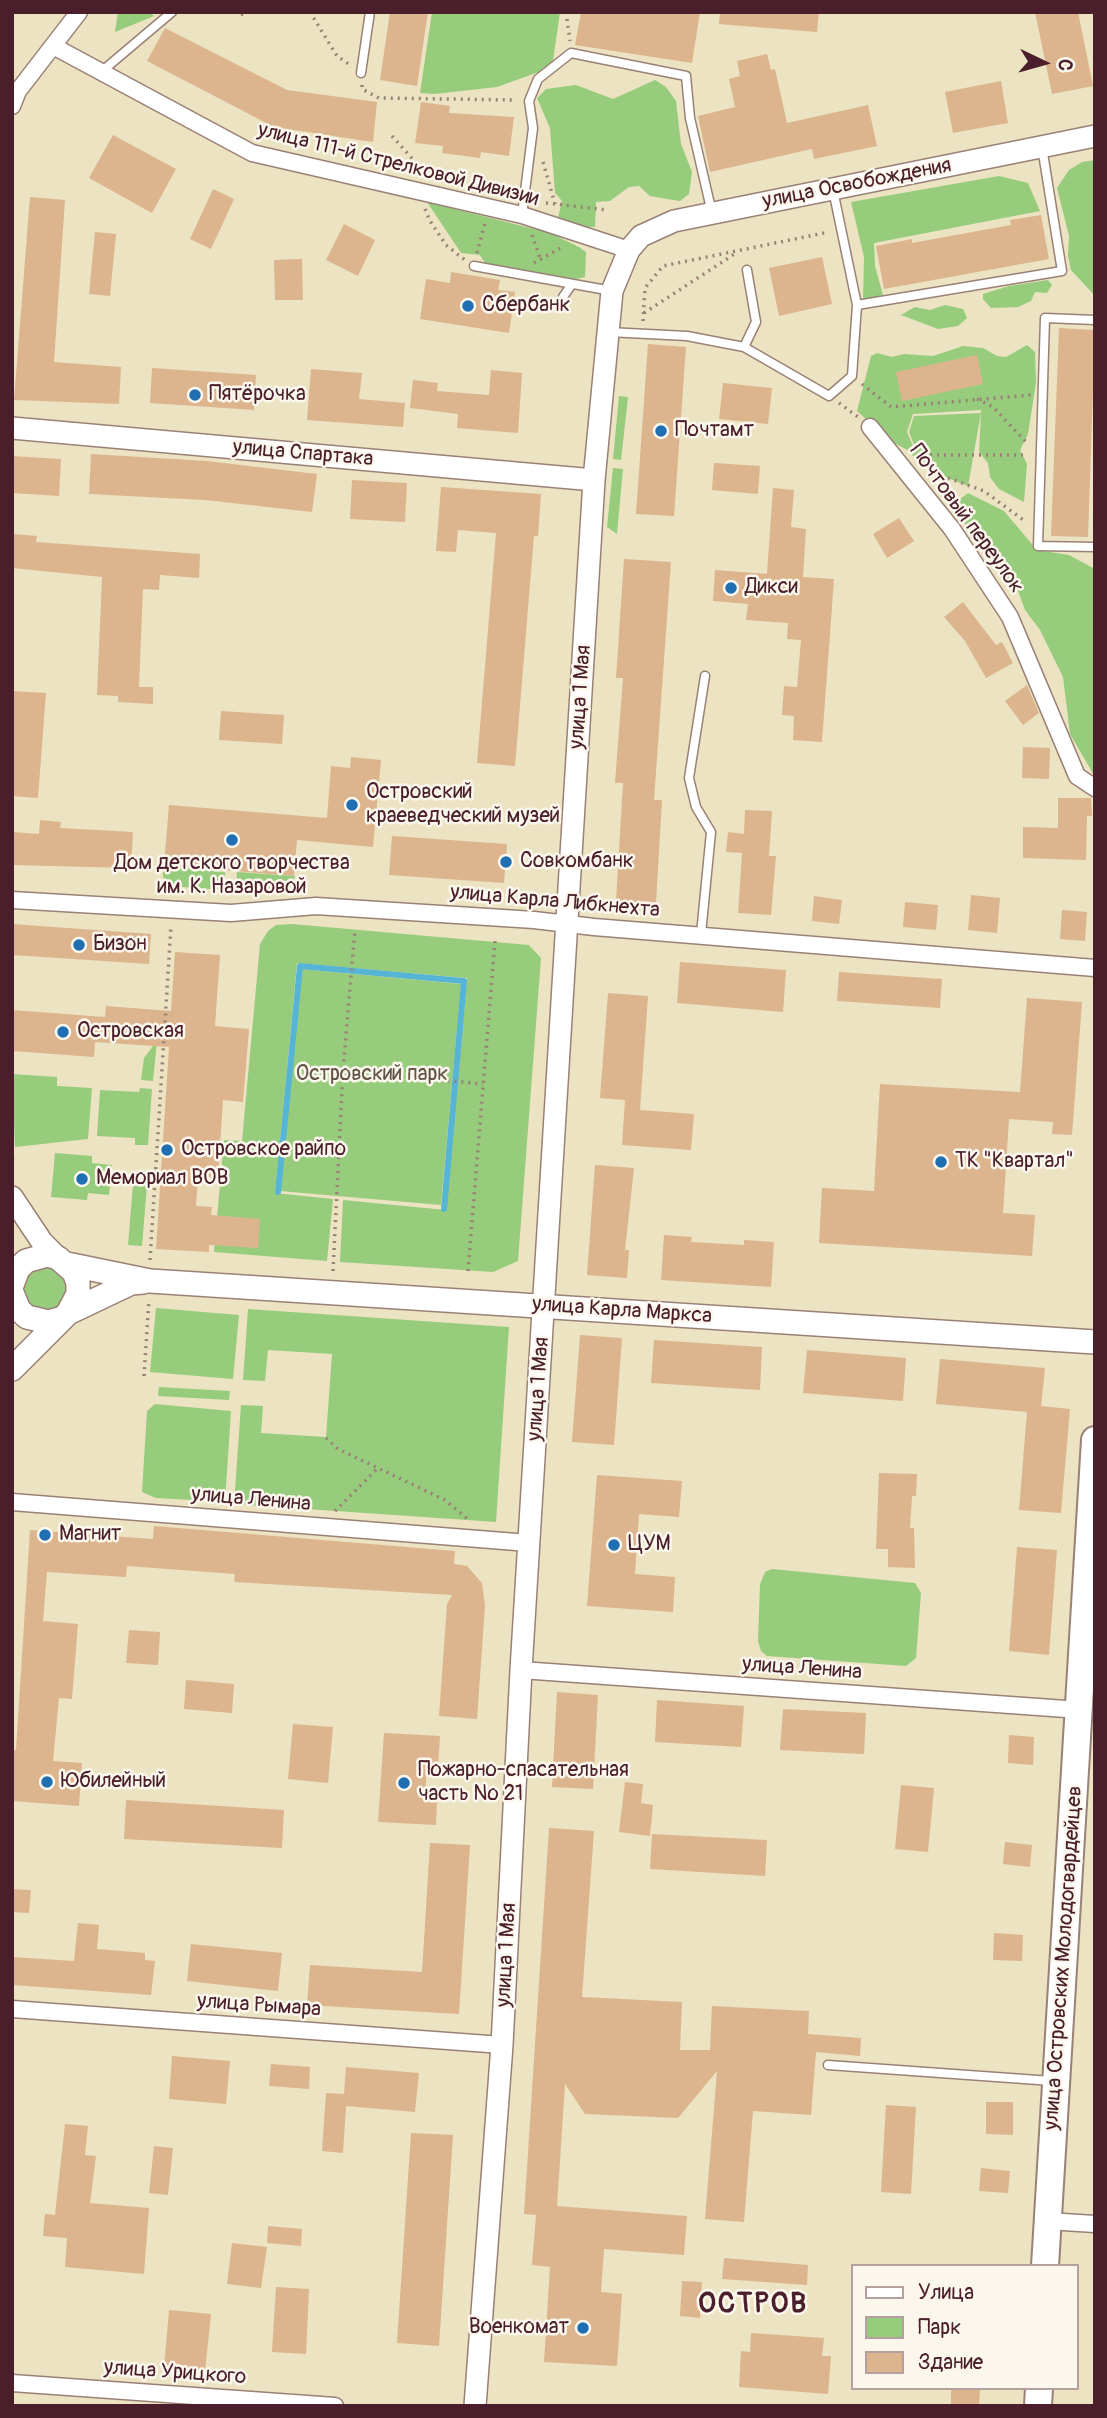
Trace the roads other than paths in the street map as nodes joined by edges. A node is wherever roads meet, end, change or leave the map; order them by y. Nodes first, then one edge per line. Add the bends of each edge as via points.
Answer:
1 (79, 12) edge
2 (172, 12) edge
3 (370, 12) edge
4 (52, 46) junction
5 (101, 72) junction
6 (361, 73) road end
7 (14, 93) edge
8 (1095, 136) edge
9 (1042, 147) junction
10 (833, 189) junction
11 (712, 213) junction
12 (524, 216) junction
13 (629, 250) junction
14 (474, 267) road end
15 (747, 270) dead end
16 (572, 284) junction
17 (612, 290) junction
18 (563, 297) dead end
19 (857, 305) junction
20 (1095, 320) edge
21 (606, 332) junction
22 (744, 347) junction
23 (870, 427) road end
24 (12, 428) edge
25 (594, 480) junction
26 (1095, 547) edge
27 (705, 677) dead end
28 (1095, 788) edge
29 (12, 900) edge
30 (567, 924) junction
31 (701, 934) junction
32 (1095, 968) edge
33 (12, 1197) edge
34 (62, 1261) junction
35 (13, 1277) edge
36 (149, 1281) junction
37 (12, 1285) edge
38 (12, 1293) edge
39 (545, 1305) junction
40 (63, 1316) junction
41 (1095, 1342) edge
42 (12, 1369) edge
43 (1095, 1440) edge
44 (12, 1502) edge
45 (529, 1543) junction
46 (521, 1670) junction
47 (1080, 1710) junction
48 (12, 2009) edge
49 (502, 2046) junction
50 (828, 2065) dead end
51 (1056, 2081) junction
52 (1047, 2221) junction
53 (1095, 2224) edge
54 (1045, 2264) edge
55 (12, 2383) edge
56 (335, 2406) edge
57 (475, 2406) edge

1 - 4 street
2 - 5 lane
3 - 6 lane
4 - 5 street, улица 111-й Стрелковой Дивизии
4 - 7 street
5 - 12 street, улица 111-й Стрелковой Дивизии via 252,153
8 - 9 street, улица Освобождения
9 - 10 street, улица Освобождения
9 - 19 lane via 1062,271
10 - 11 street, улица Освобождения
10 - 19 lane
11 - 12 lane via 685,76 571,53 538,79 529,101 533,128
11 - 13 street, улица Освобождения via 655,227
12 - 13 street, улица 111-й Стрелковой Дивизии
13 - 17 street, улица 1 Мая
14 - 16 lane
15 - 22 lane via 756,322
16 - 17 lane
16 - 18 lane
17 - 21 street, улица 1 Мая
19 - 22 lane via 852,376 829,396
20 - 26 lane via 1045,318 1038,546
21 - 22 lane via 687,336
21 - 25 street, улица 1 Мая
23 - 28 street, Почтовый переулок via 952,529 1010,617 1077,776
24 - 25 street, улица Спартака
25 - 30 street, улица 1 Мая
27 - 31 lane via 689,778 696,807 711,832
29 - 30 street, улица Карла Либкнехта via 249,913 316,906
30 - 31 street, улица Карла Либкнехта
30 - 39 street, улица 1 Мая
31 - 32 street, улица Карла Либкнехта
33 - 34 street via 42,1242
34 - 35 main road via 36,1257 26,1261
34 - 36 main road
34 - 40 main road via 74,1272 78,1294
35 - 37 main road
36 - 39 main road, улица Карла Маркса
36 - 40 main road via 131,1283
38 - 40 main road via 27,1317 37,1321
39 - 41 main road, улица Карла Маркса
39 - 45 street, улица 1 Мая
40 - 42 main road
43 - 47 main road, улица Островских Молодогвардейцев
44 - 45 street, улица Ленина
45 - 46 street, улица 1 Мая
46 - 47 street, улица Ленина
46 - 49 street, улица 1 Мая
47 - 51 main road, улица Островских Молодогвардейцев
48 - 49 street, улица Рымара
49 - 57 street, улица 1 Мая
50 - 51 lane
51 - 52 main road, улица Островских Молодогвардейцев
52 - 53 street
52 - 54 main road, улица Островских Молодогвардейцев
55 - 56 street, улица Урицкого

